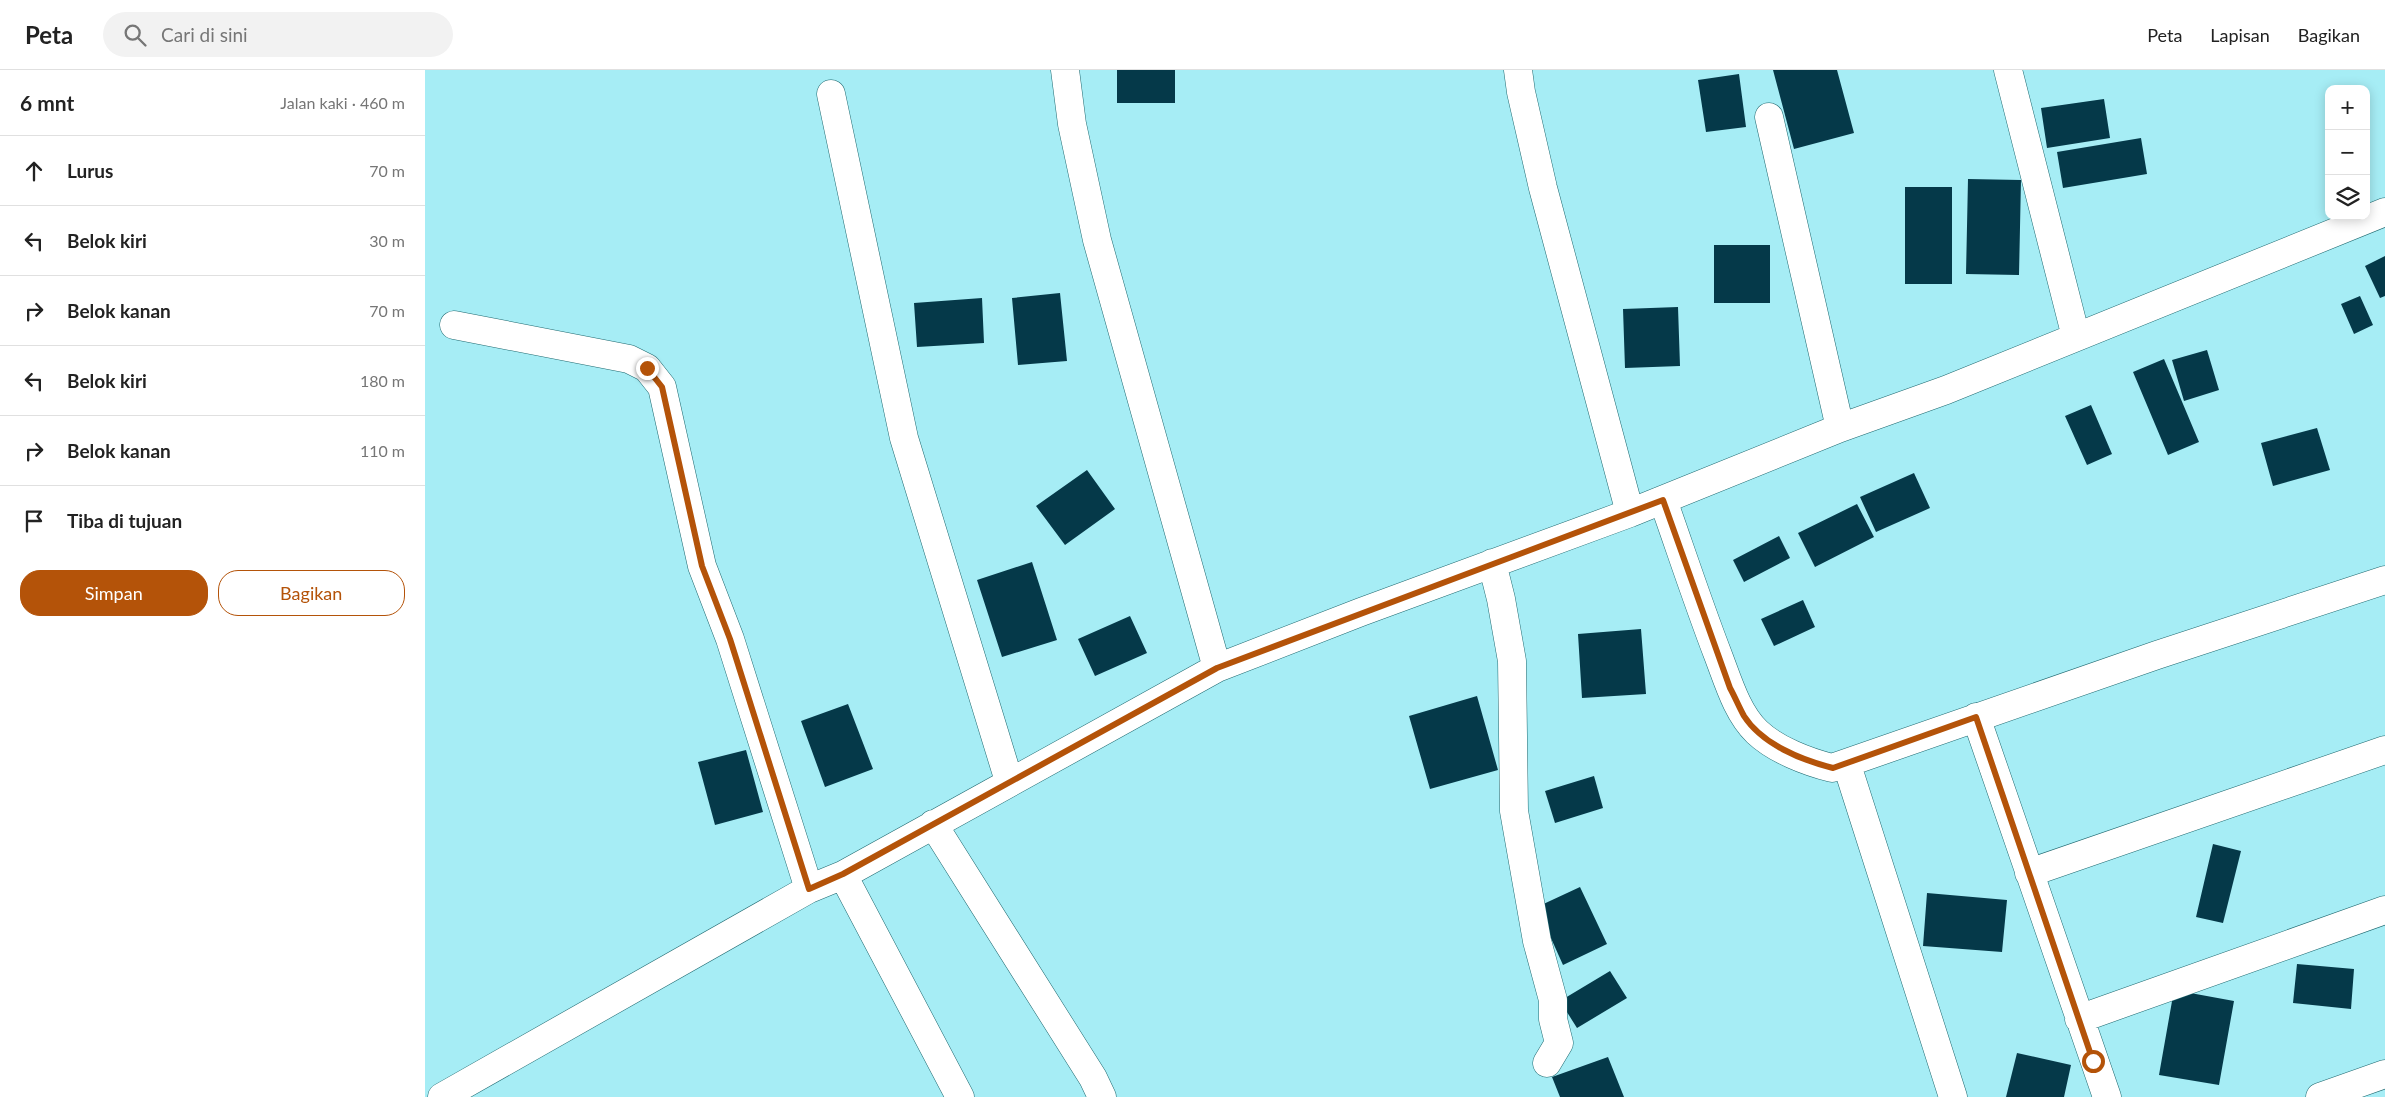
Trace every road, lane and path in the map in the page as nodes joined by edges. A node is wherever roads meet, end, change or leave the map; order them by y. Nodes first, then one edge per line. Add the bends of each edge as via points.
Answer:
1 (1065, 70) edge
2 (1518, 70) edge
3 (2008, 70) edge
4 (831, 94) dead end
5 (1769, 117) dead end
6 (2385, 212) edge
7 (454, 325) dead end
8 (2076, 337) junction
9 (1841, 428) junction
10 (1663, 500) junction
11 (1630, 513) junction
12 (1492, 563) junction
13 (2385, 580) edge
14 (1217, 668) junction
15 (1976, 717) junction
16 (2385, 750) edge
17 (1847, 765) junction
18 (1009, 781) junction
19 (933, 824) junction
20 (2029, 873) junction
21 (843, 874) junction
22 (809, 889) junction
23 (2385, 910) edge
24 (2079, 1019) junction
25 (1547, 1062) dead end
26 (2385, 1074) edge
27 (445, 1096) edge
28 (960, 1097) edge
29 (1102, 1097) edge
30 (1953, 1097) edge
31 (2107, 1097) edge
32 (2320, 1097) edge

1 - 14 street via 1072,124 1097,240
2 - 11 street via 1543,188
3 - 8 street
4 - 18 street via 905,438
5 - 9 street
6 - 8 street
7 - 22 street via 629,359 647,368 662,387 702,566 730,639
8 - 9 street
9 - 10 street
10 - 11 street
10 - 17 street via 1711,638 1744,716 1758,732 1779,747 1815,764 1833,768
11 - 12 street
12 - 14 street
12 - 25 street via 1511,661 1514,811 1559,1043
13 - 15 street
14 - 18 street
15 - 17 street
15 - 20 street
16 - 20 street
17 - 30 street
18 - 19 street
19 - 21 street
19 - 29 street
20 - 24 street
21 - 22 street
21 - 28 street
22 - 27 street
23 - 24 street
24 - 31 street
26 - 32 street

